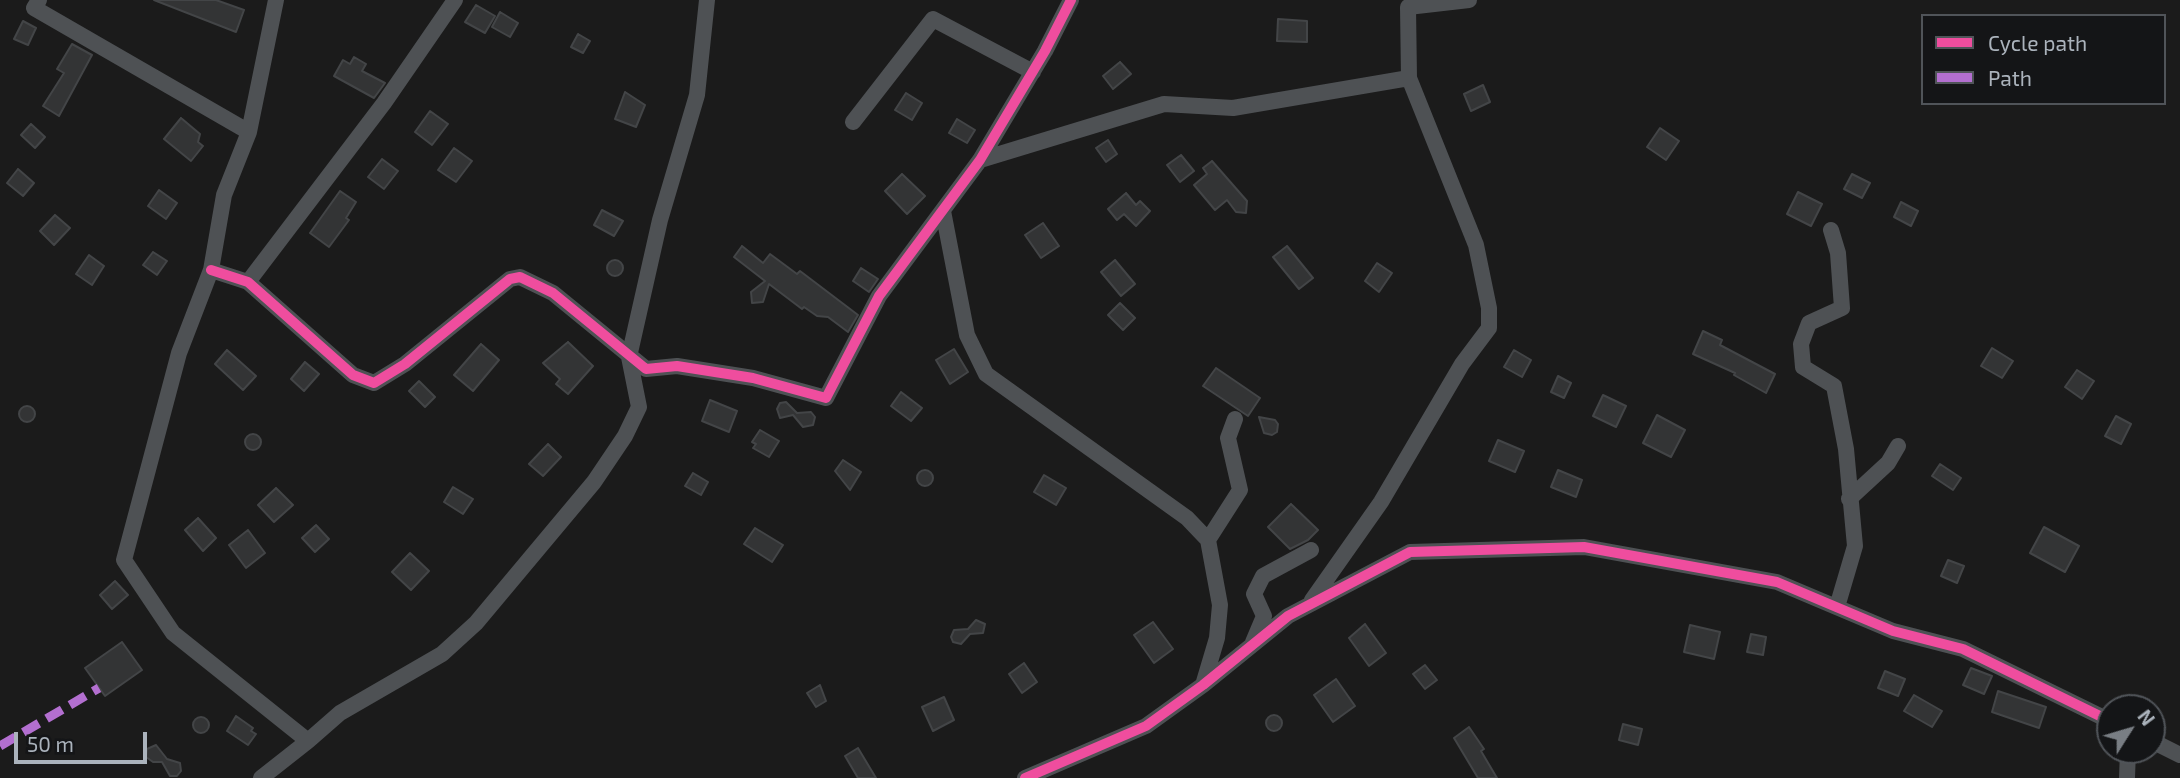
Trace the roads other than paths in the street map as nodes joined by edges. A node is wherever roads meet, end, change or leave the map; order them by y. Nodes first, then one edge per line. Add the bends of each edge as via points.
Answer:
1 (39, 0) edge
2 (276, 0) edge
3 (455, 0) edge
4 (707, 0) edge
5 (1071, 0) edge
6 (1469, 0) edge
7 (1033, 72) junction
8 (1409, 78) junction
9 (853, 121) dead end
10 (250, 132) junction
11 (980, 160) junction
12 (943, 211) junction
13 (1831, 230) dead end
14 (211, 270) junction
15 (248, 282) junction
16 (629, 357) junction
17 (1235, 419) dead end
18 (1898, 446) dead end
19 (1849, 499) junction
20 (1208, 540) junction
21 (1311, 550) dead end
22 (1309, 604) junction
23 (1837, 607) junction
24 (1253, 644) junction
25 (1203, 685) junction
26 (2096, 714) edge
27 (308, 741) junction
28 (261, 778) edge
29 (1025, 778) edge

1 - 10 street via 34,8
2 - 10 street
3 - 15 street via 384,103
4 - 16 street via 697,95 660,220
5 - 7 street
6 - 8 street via 1408,7
7 - 9 street via 933,19
7 - 11 street
8 - 11 street via 1233,108 1164,104
8 - 22 street via 1476,245 1489,328 1420,430 1381,502
10 - 14 street via 224,195
11 - 12 street
12 - 16 street via 880,296 826,398 753,378 677,366 646,369
12 - 20 street via 967,335 986,374 1187,519
13 - 19 street via 1838,253 1842,308 1809,323 1801,344 1802,367 1834,386 1846,449
14 - 15 street
14 - 27 street via 179,353 124,560 173,633
15 - 16 street via 354,375 374,383 405,364 510,279 520,277 552,293
16 - 27 street via 639,407 625,436 594,482 504,592 442,654 340,713
17 - 20 street via 1228,438 1240,490
18 - 19 street via 1888,463
19 - 23 street via 1855,546
20 - 25 street via 1220,605
21 - 24 street via 1263,576 1254,594 1264,616
22 - 23 street via 1410,552 1584,547 1777,582
22 - 24 street
23 - 26 street via 1893,631 1963,649
24 - 25 street
25 - 29 street via 1146,726
27 - 28 street

